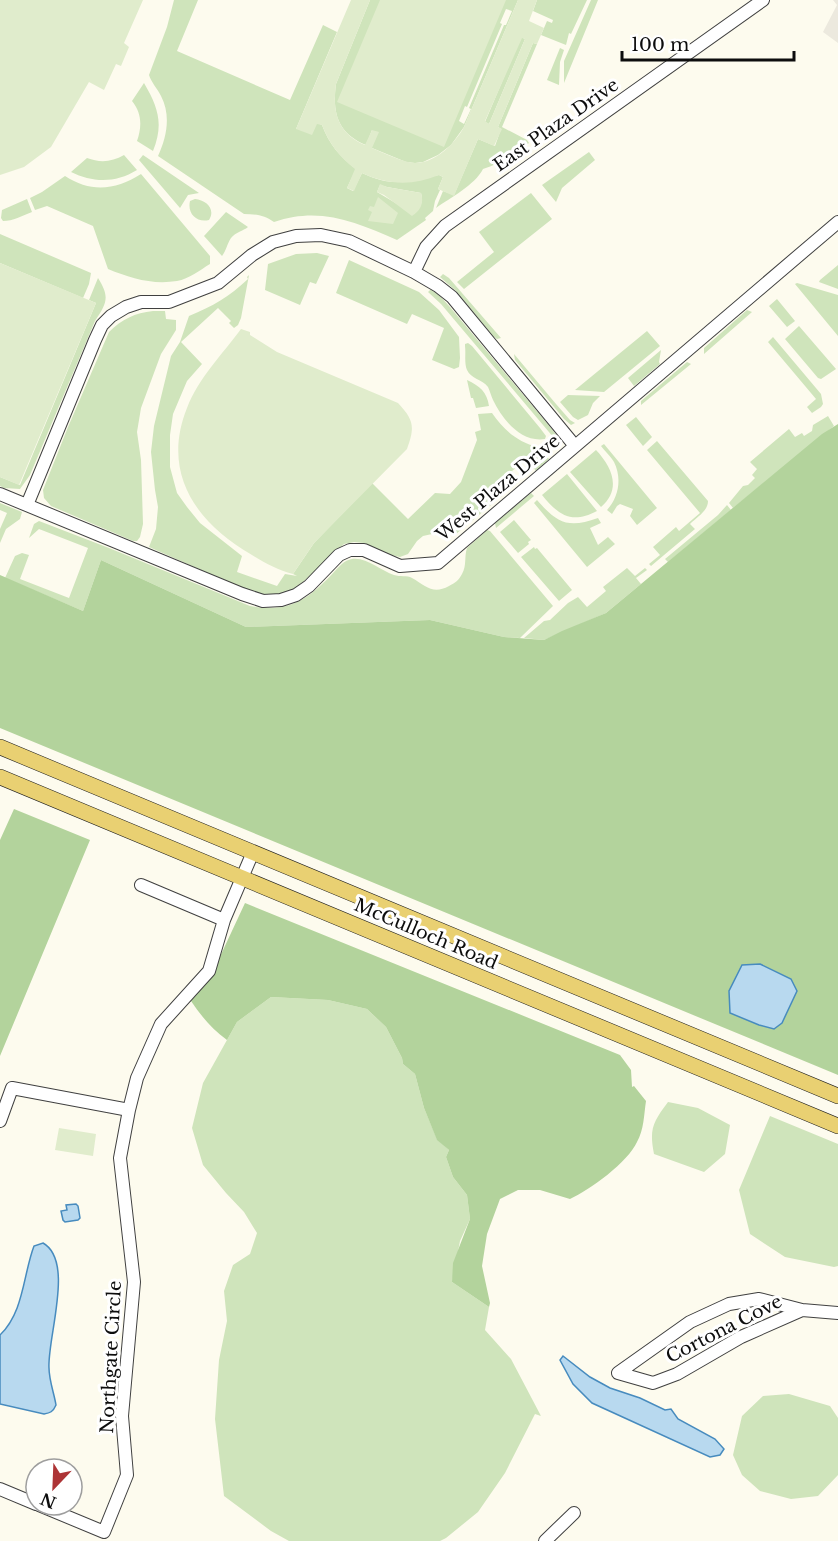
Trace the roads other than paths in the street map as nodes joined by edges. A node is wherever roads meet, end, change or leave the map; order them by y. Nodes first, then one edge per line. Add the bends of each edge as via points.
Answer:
1 (763, 0) edge
2 (838, 222) edge
3 (414, 272) junction
4 (575, 446) junction
5 (0, 494) edge
6 (27, 505) junction
7 (0, 747) edge
8 (0, 777) edge
9 (253, 852) junction
10 (242, 878) junction
11 (141, 885) dead end
12 (224, 920) junction
13 (838, 1096) edge
14 (129, 1110) junction
15 (0, 1121) edge
16 (838, 1126) edge
17 (802, 1310) junction
18 (838, 1313) edge
19 (0, 1489) edge
20 (24, 1498) edge
21 (574, 1513) dead end
22 (69, 1517) edge
23 (545, 1541) edge

1 - 3 street, East Plaza Drive via 445,226 426,247
2 - 4 street, West Plaza Drive
3 - 4 street via 452,297
3 - 6 street via 349,241 321,235 296,236 266,246 218,283 169,302 141,302 111,316 102,326
4 - 6 street, West Plaza Drive via 438,563 400,566 363,550 350,549 309,586 280,600 263,601 242,594
5 - 6 street, West Plaza Drive
7 - 9 main road, McCulloch Road
8 - 10 main road, McCulloch Road
9 - 10 street, Northgate Circle
9 - 13 main road, McCulloch Road
10 - 12 street, Northgate Circle
10 - 16 main road, McCulloch Road
11 - 12 street
12 - 14 street, Northgate Circle via 209,970 161,1024 137,1078
14 - 15 street via 12,1088
14 - 22 street, Northgate Circle via 120,1158 134,1282 122,1416 127,1475 104,1532
17 - 17 street, Cortona Cove via 653,1383 618,1374 690,1322 729,1304 759,1299
17 - 18 street, Cortona Cove
19 - 20 street, Northgate Circle
21 - 23 street

